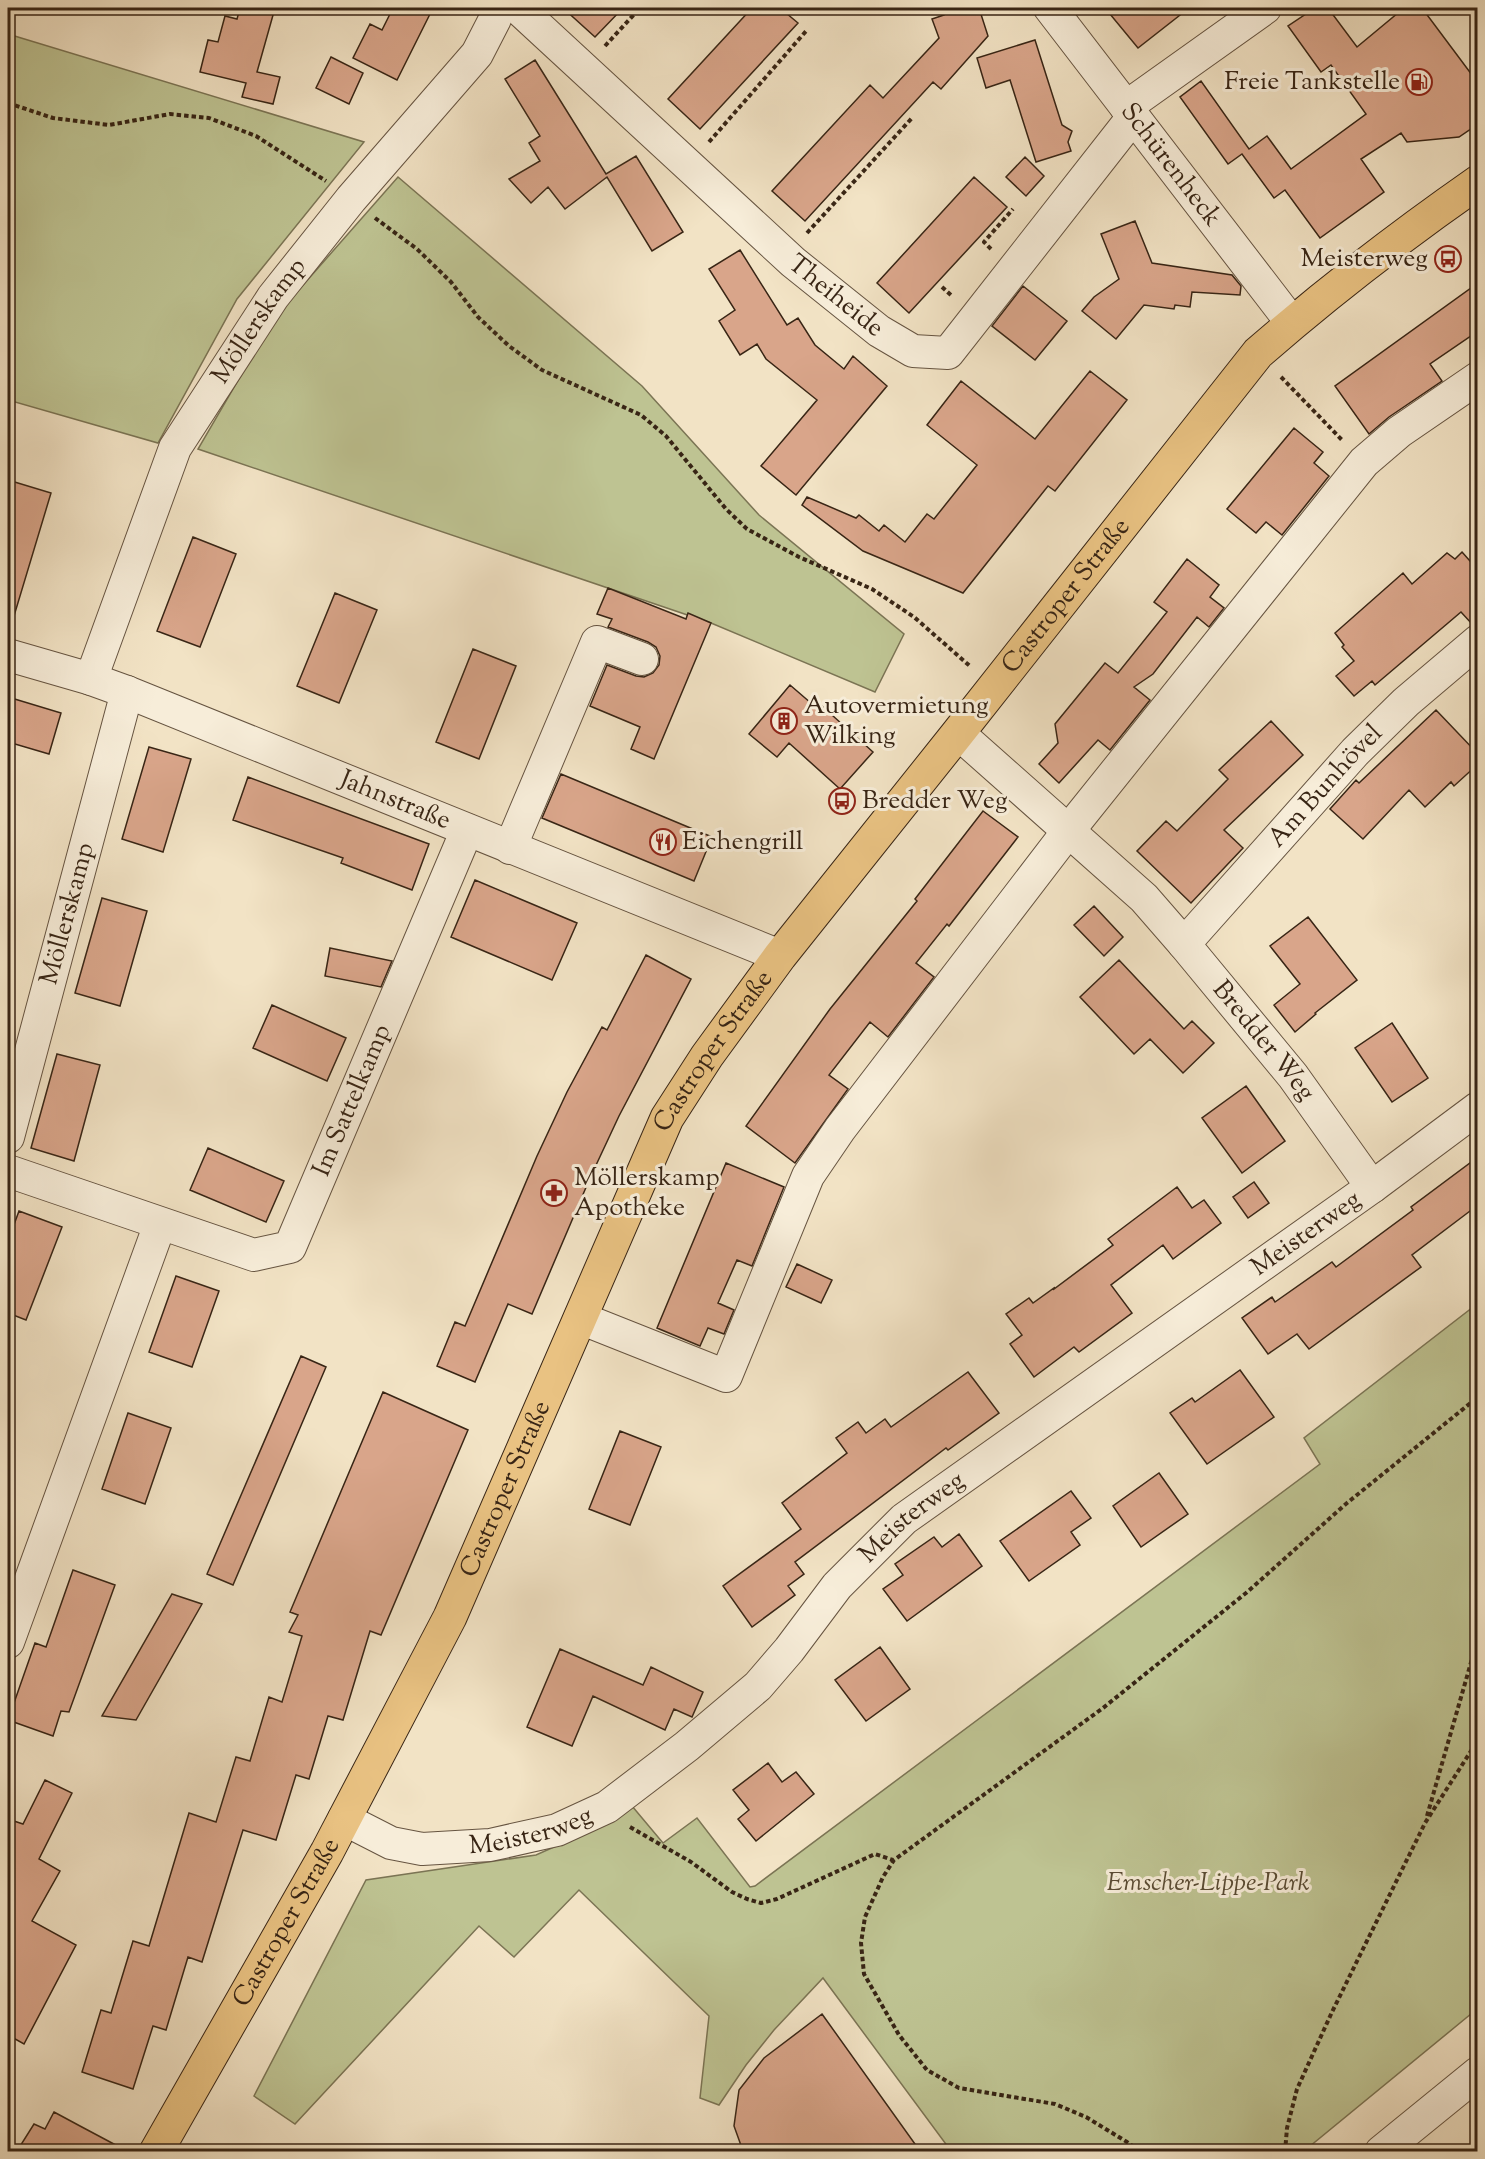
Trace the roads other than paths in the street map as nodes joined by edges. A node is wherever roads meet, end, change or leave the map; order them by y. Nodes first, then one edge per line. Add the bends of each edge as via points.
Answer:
1 (495, 8) edge
2 (518, 8) edge
3 (1050, 8) edge
4 (1265, 8) edge
5 (1130, 112) junction
6 (1478, 182) edge
7 (1292, 323) junction
8 (1478, 378) edge
9 (1478, 641) edge
10 (8, 655) edge
11 (642, 659) dead end
12 (91, 679) junction
13 (127, 692) junction
14 (958, 733) junction
15 (467, 830) junction
16 (1069, 830) junction
17 (510, 848) junction
18 (1184, 944) junction
19 (780, 956) junction
20 (1478, 1108) edge
21 (8, 1137) edge
22 (8, 1171) edge
23 (1372, 1187) junction
24 (160, 1224) junction
25 (580, 1318) junction
26 (8, 1642) edge
27 (344, 1819) junction
28 (1475, 2080) edge
29 (156, 2151) edge
30 (1381, 2151) edge

1 - 12 street, Möllerskamp via 495,19 477,54 351,199 273,297 176,448
2 - 5 street, Theiheide via 786,255 879,331 913,351 948,353
3 - 5 street, Schürenheck
4 - 5 street
5 - 7 street, Schürenheck
6 - 7 main road, Castroper Straße
7 - 14 main road, Castroper Straße via 1258,353
8 - 16 street via 1399,432 1364,462
9 - 18 street, Am Bunhövel via 1355,752
10 - 12 street, Jahnstraße
11 - 17 street via 597,642
12 - 13 street, Jahnstraße
13 - 15 street, Jahnstraße
13 - 21 street, Möllerskamp
14 - 16 street, Bredder Weg
14 - 19 main road, Castroper Straße
15 - 17 street, Jahnstraße
15 - 24 street, Im Sattelkamp via 290,1247 254,1255
16 - 18 street, Bredder Weg via 1144,898
16 - 25 street via 808,1176 726,1376
17 - 19 street, Jahnstraße
18 - 23 street, Bredder Weg via 1293,1076
19 - 25 main road, Castroper Straße via 667,1118
20 - 23 street, Meisterweg
22 - 24 street, Im Sattelkamp
23 - 27 street, Meisterweg via 904,1519 837,1586 758,1686 607,1807 557,1830 490,1845 422,1849 391,1843
24 - 26 street
25 - 27 main road, Castroper Straße via 450,1617
27 - 29 main road, Castroper Straße
28 - 30 street

